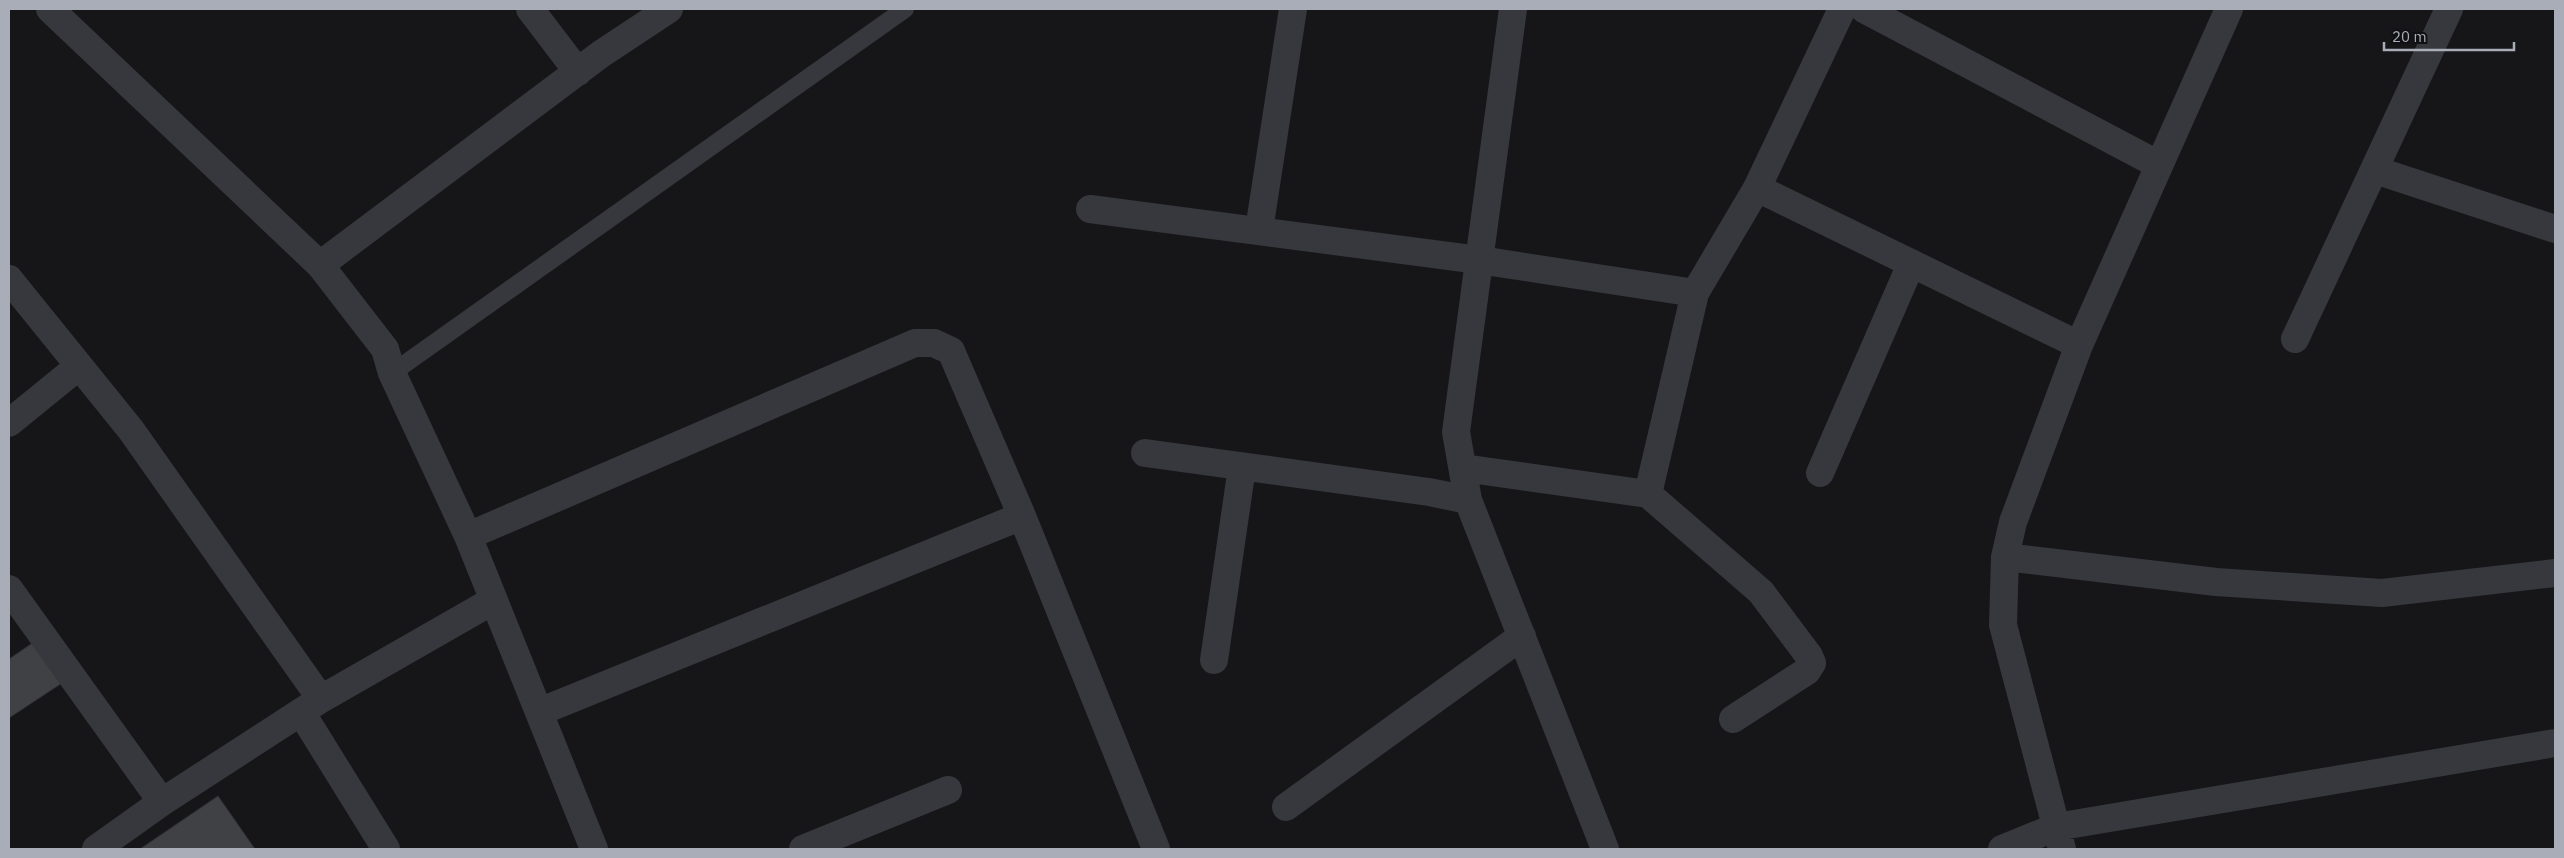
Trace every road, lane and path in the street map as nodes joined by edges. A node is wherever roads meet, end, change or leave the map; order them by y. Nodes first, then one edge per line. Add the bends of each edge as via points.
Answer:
1 (50, 9) edge
2 (530, 9) edge
3 (669, 9) edge
4 (905, 9) edge
5 (1293, 9) edge
6 (1514, 9) edge
7 (1842, 9) edge
8 (1864, 9) edge
9 (2230, 9) edge
10 (2449, 9) edge
11 (578, 72) junction
12 (2159, 165) junction
13 (2375, 170) junction
14 (1757, 188) junction
15 (1090, 209) dead end
16 (2555, 229) edge
17 (1259, 230) junction
18 (1479, 260) junction
19 (1911, 264) junction
20 (320, 265) junction
21 (9, 279) edge
22 (1695, 292) junction
23 (2295, 339) dead end
24 (2079, 345) junction
25 (79, 366) junction
26 (392, 373) junction
27 (9, 423) edge
28 (1145, 453) dead end
29 (1242, 467) junction
30 (1463, 468) junction
31 (1820, 474) dead end
32 (1648, 494) junction
33 (1468, 500) junction
34 (1022, 516) junction
35 (468, 536) junction
36 (2005, 557) junction
37 (2555, 573) edge
38 (9, 589) edge
39 (494, 600) junction
40 (1522, 636) junction
41 (1214, 660) dead end
42 (311, 705) junction
43 (540, 712) junction
44 (1733, 719) dead end
45 (2555, 744) edge
46 (948, 790) dead end
47 (162, 802) junction
48 (1286, 806) dead end
49 (2059, 838) edge
50 (96, 849) edge
51 (386, 849) edge
52 (594, 849) edge
53 (803, 849) edge
54 (1156, 849) edge
55 (1605, 849) edge
56 (2002, 849) edge

1 - 20 street
2 - 11 street
3 - 11 street
4 - 26 lane
5 - 17 street
6 - 18 street
7 - 14 street
8 - 12 street
9 - 12 street
10 - 13 street
11 - 20 street
12 - 24 street
13 - 16 street
13 - 23 street
14 - 19 street
14 - 22 street
15 - 17 street
17 - 18 street
18 - 22 street
18 - 30 street via 1456,432
19 - 24 street
19 - 31 street
20 - 26 street via 385,349
21 - 25 street
22 - 32 street
24 - 36 street via 2013,522
25 - 27 street
25 - 42 street via 131,430
26 - 35 street
28 - 29 street
29 - 33 street
29 - 41 street
30 - 32 street
30 - 33 street
32 - 44 street via 1761,592 1812,663 1807,671
33 - 40 street
34 - 35 street via 951,351 934,343 916,344
34 - 43 street
34 - 54 street
35 - 39 street
36 - 37 street via 2216,582 2382,594
36 - 49 street via 2003,626
38 - 47 street
39 - 42 street
39 - 43 street
40 - 48 street
40 - 55 street
42 - 47 street
42 - 51 street
43 - 52 street
45 - 49 street
46 - 53 street
47 - 50 street
49 - 56 street

